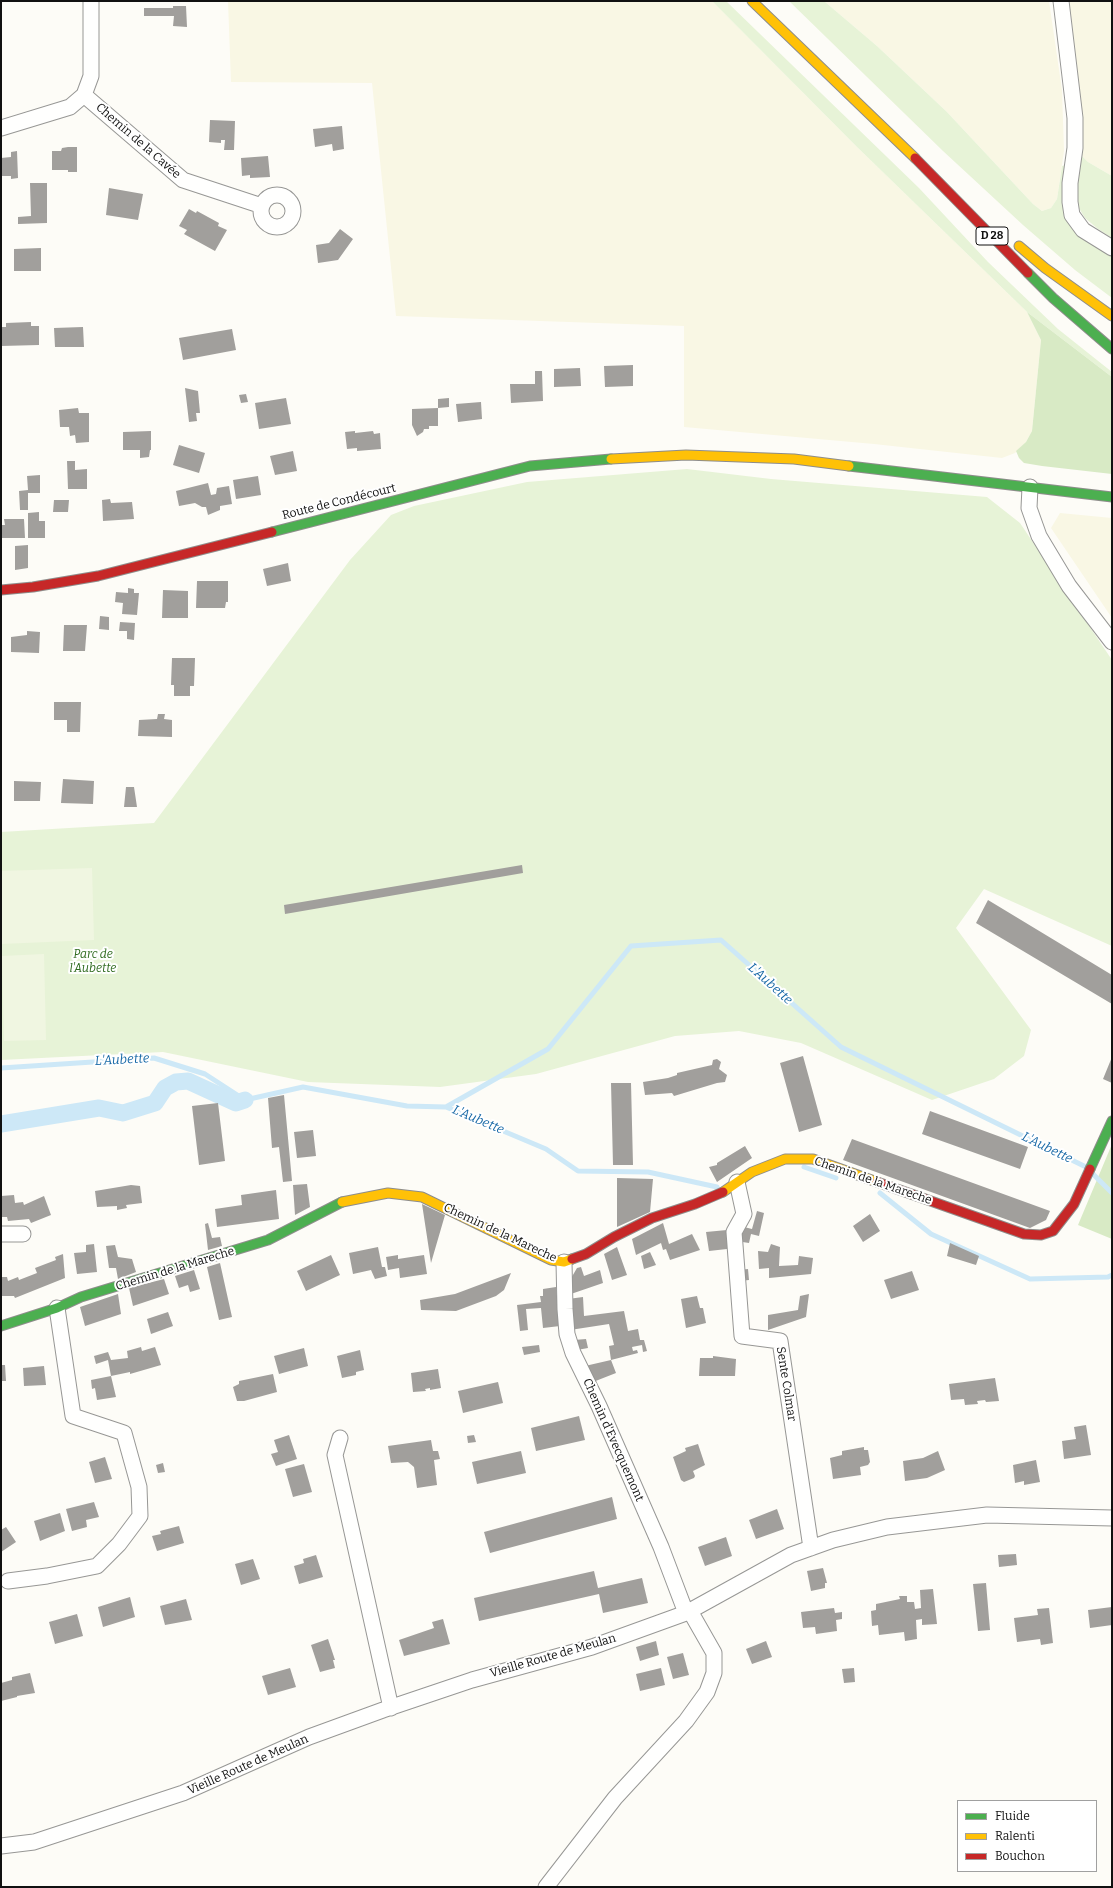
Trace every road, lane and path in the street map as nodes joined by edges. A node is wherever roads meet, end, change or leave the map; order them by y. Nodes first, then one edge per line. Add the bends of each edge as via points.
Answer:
1 (91, 1) edge
2 (752, 1) edge
3 (1061, 1) edge
4 (84, 94) junction
5 (876, 119) junction
6 (1, 128) edge
7 (928, 171) junction
8 (262, 206) dead end
9 (993, 224) dead end
10 (1011, 238) dead end
11 (1112, 248) edge
12 (1112, 316) edge
13 (1112, 349) edge
14 (1112, 360) edge
15 (1030, 487) junction
16 (1112, 497) edge
17 (1, 590) edge
18 (1112, 642) edge
19 (1112, 1121) edge
20 (737, 1182) junction
21 (1, 1234) edge
22 (24, 1234) dead end
23 (564, 1262) junction
24 (57, 1308) junction
25 (1, 1326) edge
26 (340, 1438) dead end
27 (1112, 1518) edge
28 (811, 1548) junction
29 (8, 1581) dead end
30 (688, 1612) junction
31 (391, 1708) junction
32 (1, 1846) edge
33 (546, 1887) edge

1 - 4 street, Chemin de la Cavée via 91,76
2 - 5 street, D 28
3 - 11 street via 1075,118 1070,182 1072,215 1083,230
4 - 6 street, Chemin de la Cavée via 70,107
4 - 8 street, Chemin de la Cavée via 183,180
5 - 7 street, D 28
5 - 9 street, D 28
7 - 13 street, D 28 via 1053,298
7 - 14 street via 1023,280
10 - 12 street, D 28 via 1045,268
15 - 16 street, Route de Condécourt
15 - 17 street, Route de Condécourt via 794,459 647,456 530,466 98,576
15 - 18 street via 1029,508 1039,536 1069,586
19 - 20 street, Chemin de la Mareche via 1074,1204 1052,1231 1040,1235 1024,1234 813,1159 785,1159 752,1172
20 - 23 street, Chemin de la Mareche via 721,1193 652,1218 586,1254
20 - 28 street, Sente Colmar via 744,1214 734,1232 742,1336 780,1341
21 - 22 street
23 - 24 street, Chemin de la Mareche via 551,1260 422,1197 388,1193 344,1201 268,1240 81,1297
23 - 30 street, Chemin d'Evecquemont via 565,1315 573,1353 599,1406
24 - 25 street, Chemin de la Mareche
24 - 29 street via 73,1416 124,1433 139,1487 140,1516 97,1566
26 - 31 street via 335,1456
27 - 28 street, Vieille Route de Meulan via 987,1515 945,1519 887,1527
28 - 30 street, Vieille Route de Meulan via 791,1555
30 - 31 street, Vieille Route de Meulan via 592,1647 472,1680
30 - 33 street, Chemin d'Evecquemont via 714,1653 714,1673 707,1692 682,1726 616,1798
31 - 32 street, Vieille Route de Meulan via 309,1738 183,1793 34,1842

